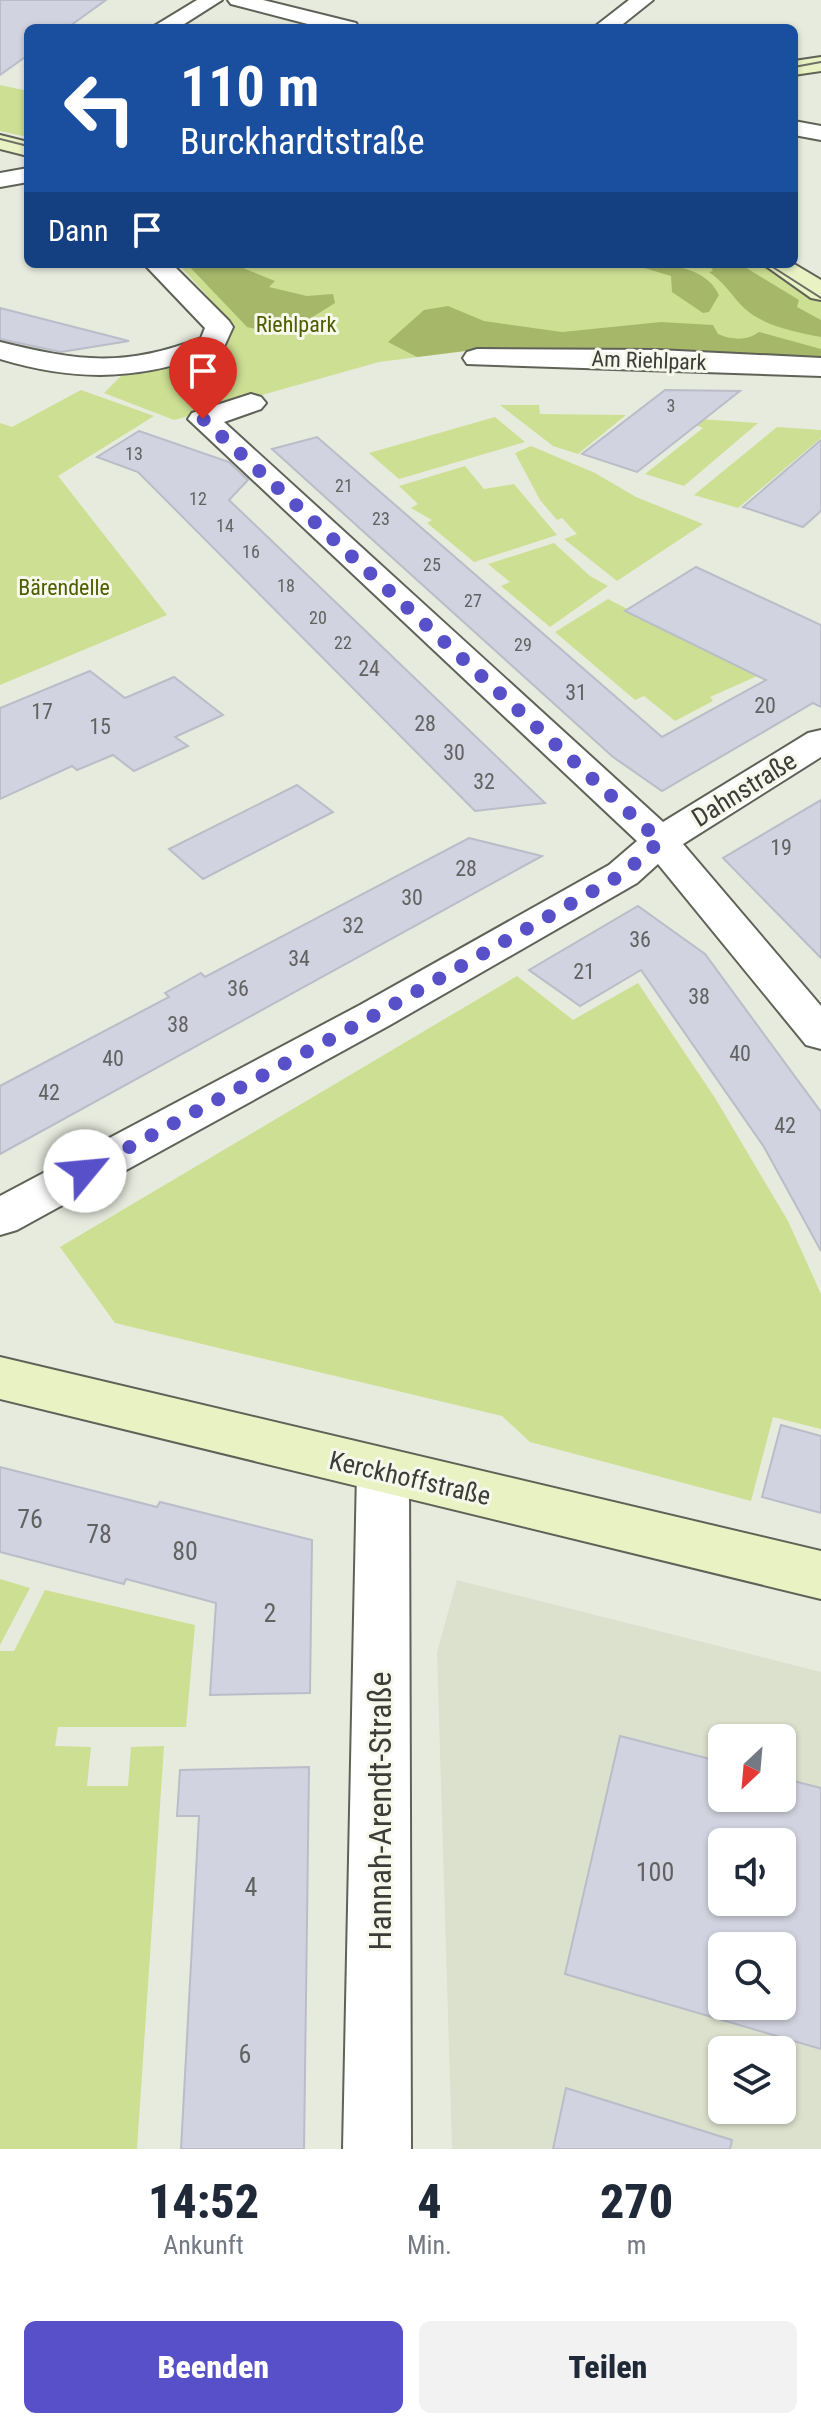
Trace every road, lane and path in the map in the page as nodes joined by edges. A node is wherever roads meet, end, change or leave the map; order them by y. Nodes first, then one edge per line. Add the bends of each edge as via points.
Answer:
1 (212, 0) edge
2 (238, 0) edge
3 (632, 1) edge
4 (169, 24) edge
5 (332, 24) edge
6 (608, 24) edge
7 (821, 64) edge
8 (798, 67) edge
9 (798, 129) edge
10 (821, 133) edge
11 (0, 142) edge
12 (24, 148) edge
13 (24, 176) edge
14 (0, 180) edge
15 (161, 268) edge
16 (782, 268) edge
17 (821, 292) edge
18 (0, 350) edge
19 (477, 358) dead end
20 (821, 367) edge
21 (251, 403) dead end
22 (821, 741) edge
23 (660, 841) junction
24 (821, 1034) edge
25 (0, 1217) edge
26 (0, 1378) edge
27 (383, 1472) junction
28 (821, 1575) edge
29 (377, 2149) edge

1 - 4 street
2 - 5 street
3 - 6 street
7 - 8 street
9 - 10 street
11 - 12 street
13 - 14 street
15 - 18 street via 219,327 213,343 188,354 106,367 67,367
16 - 17 street
19 - 20 street, Am Riehlpark
21 - 23 street via 203,419
22 - 23 street, Dahnstraße
23 - 24 street
23 - 25 street, Dahnstraße via 623,874
26 - 27 street, Kerckhoffstraße
27 - 28 street, Kerckhoffstraße
27 - 29 street, Hannah-Arendt-Straße

